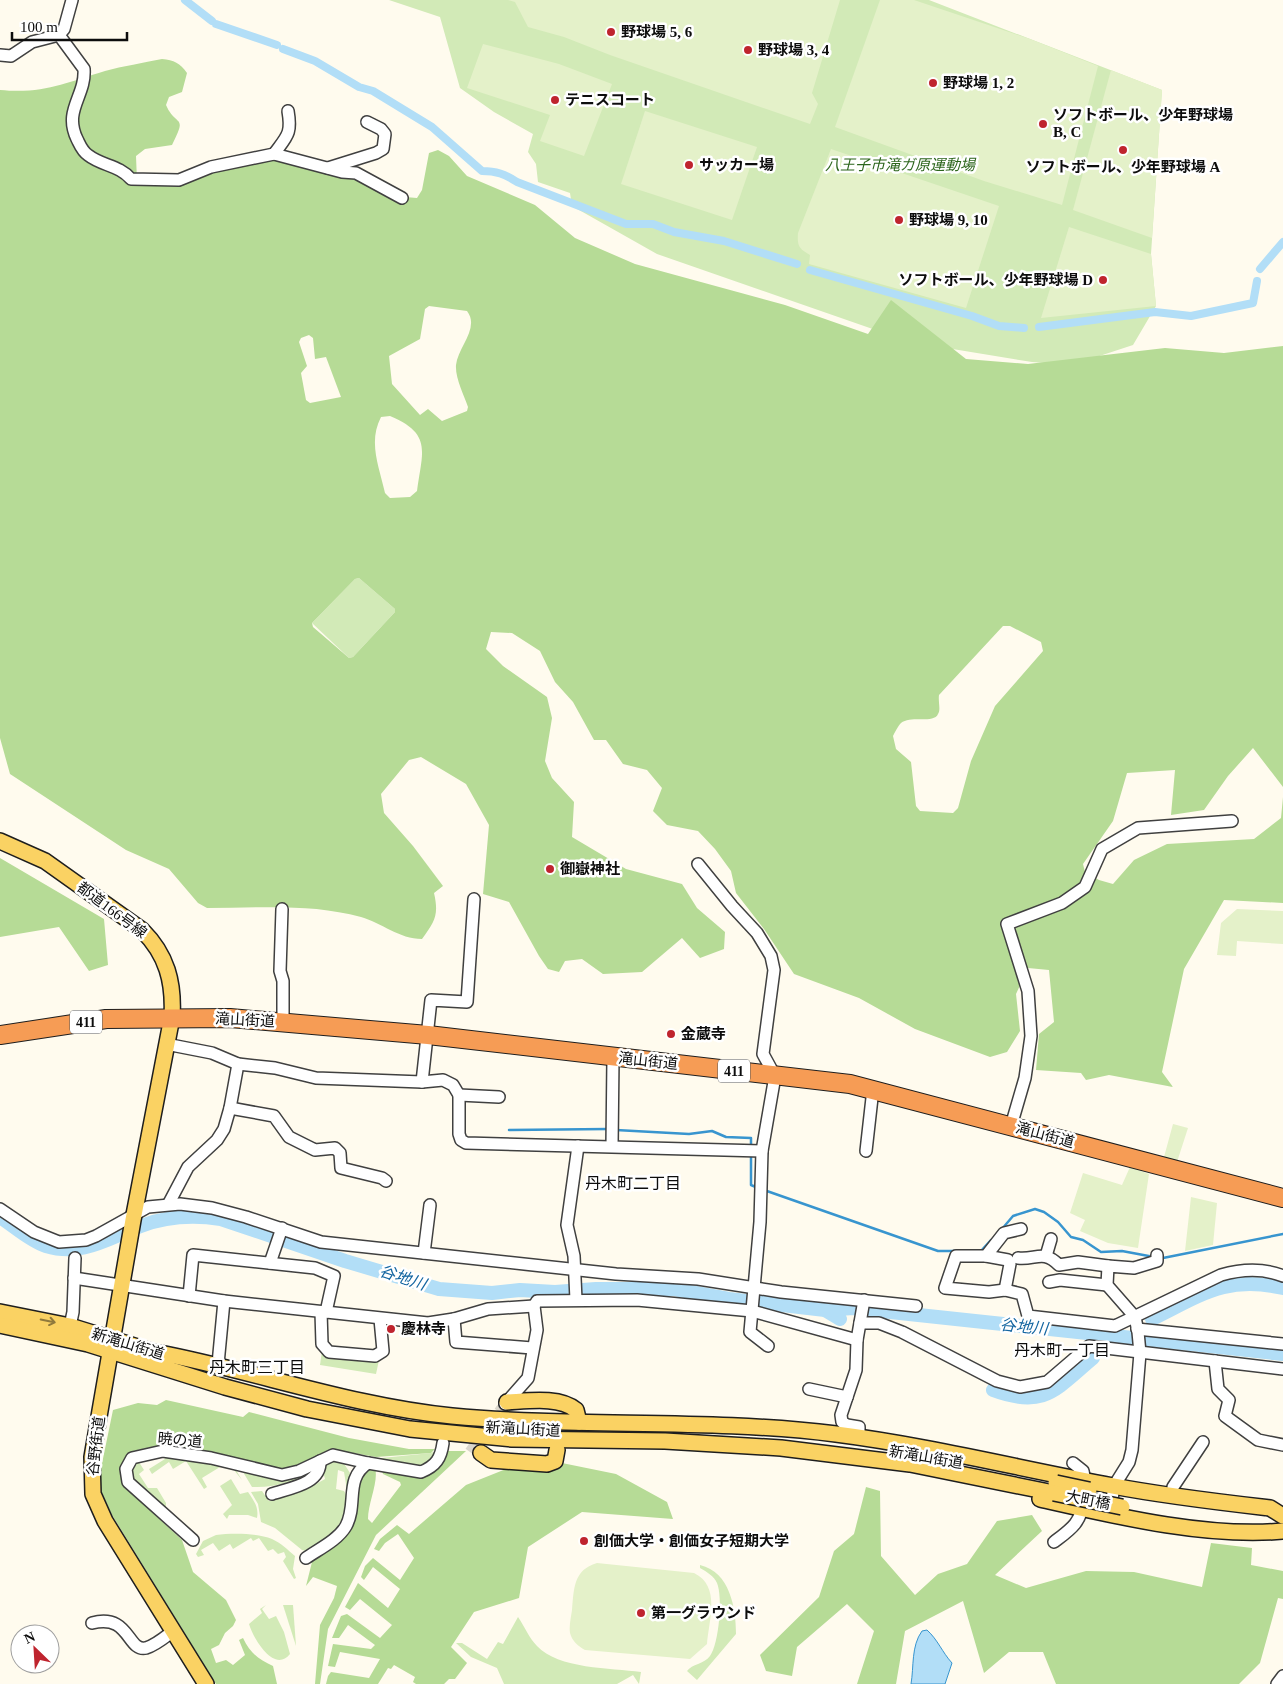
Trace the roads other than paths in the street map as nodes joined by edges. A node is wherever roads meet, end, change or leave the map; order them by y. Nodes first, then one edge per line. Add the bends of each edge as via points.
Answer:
1 (72, 0) edge
2 (59, 35) junction
3 (0, 55) edge
4 (288, 111) dead end
5 (367, 122) dead end
6 (274, 154) junction
7 (328, 168) junction
8 (402, 198) dead end
9 (1232, 821) dead end
10 (0, 840) edge
11 (698, 864) dead end
12 (474, 899) dead end
13 (282, 909) dead end
14 (172, 1017) junction
15 (283, 1021) junction
16 (0, 1035) edge
17 (428, 1035) junction
18 (166, 1044) junction
19 (613, 1058) junction
20 (238, 1064) junction
21 (774, 1076) junction
22 (422, 1082) junction
23 (873, 1090) junction
24 (458, 1095) junction
25 (499, 1097) dead end
26 (230, 1108) junction
27 (1011, 1126) junction
28 (578, 1146) junction
29 (612, 1146) junction
30 (762, 1151) junction
31 (866, 1151) dead end
32 (386, 1181) dead end
33 (1283, 1198) edge
34 (169, 1204) junction
35 (430, 1205) dead end
36 (0, 1209) edge
37 (133, 1216) junction
38 (1022, 1229) dead end
39 (281, 1230) junction
40 (1051, 1239) dead end
41 (424, 1253) junction
42 (1156, 1255) dead end
43 (986, 1256) junction
44 (1046, 1256) junction
45 (75, 1258) dead end
46 (1018, 1258) dead end
47 (270, 1263) junction
48 (1108, 1266) junction
49 (576, 1274) junction
50 (1283, 1276) edge
51 (74, 1278) junction
52 (1049, 1282) dead end
53 (1107, 1285) junction
54 (122, 1286) junction
55 (1005, 1290) junction
56 (754, 1291) junction
57 (189, 1296) junction
58 (576, 1298) junction
59 (224, 1301) junction
60 (863, 1302) junction
61 (534, 1306) junction
62 (916, 1306) dead end
63 (752, 1309) junction
64 (4, 1311) edge
65 (323, 1312) junction
66 (380, 1319) junction
67 (454, 1319) junction
68 (861, 1321) junction
69 (0, 1325) edge
70 (1136, 1326) junction
71 (66, 1332) junction
72 (0, 1333) edge
73 (857, 1340) junction
74 (1283, 1344) edge
75 (112, 1345) junction
76 (768, 1346) dead end
77 (532, 1348) junction
78 (1140, 1351) junction
79 (160, 1353) junction
80 (1216, 1362) junction
81 (218, 1364) junction
82 (1283, 1369) edge
83 (204, 1381) junction
84 (809, 1389) dead end
85 (847, 1398) junction
86 (505, 1405) joint
87 (579, 1422) junction
88 (859, 1438) junction
89 (1203, 1442) dead end
90 (443, 1443) junction
91 (1283, 1445) edge
92 (556, 1450) junction
93 (481, 1453) dead end
94 (320, 1461) junction
95 (890, 1461) junction
96 (368, 1463) junction
97 (1073, 1463) dead end
98 (910, 1464) junction
99 (1087, 1481) junction
100 (1055, 1488) junction
101 (272, 1494) dead end
102 (1172, 1496) junction
103 (1118, 1501) junction
104 (1082, 1508) junction
105 (1283, 1517) edge
106 (1283, 1530) edge
107 (193, 1540) dead end
108 (1054, 1542) dead end
109 (306, 1558) dead end
110 (92, 1623) dead end
111 (173, 1631) junction
112 (1283, 1677) edge
113 (206, 1684) edge
114 (1279, 1684) edge

1 - 2 street via 64,29
2 - 3 street via 32,42 11,56
2 - 6 street via 84,69 71,120 83,152 90,157 121,169 134,180 174,181 211,167
4 - 6 street via 290,134
5 - 7 street via 385,134 383,149
6 - 7 street
7 - 8 street via 356,173
9 - 27 street via 1138,828 1102,849 1085,887 1062,903 1007,924 1028,991 1031,1036 1026,1078
10 - 14 main road, 都道166号線 via 44,861 149,937 170,973
11 - 21 street via 757,934 771,956 774,970 763,1054
12 - 17 street via 467,1002 431,1000
13 - 15 street via 280,971
14 - 15 highway, 滝山街道 / 411
14 - 16 highway, 滝山街道 / 411 via 106,1019
14 - 18 main road
15 - 17 highway, 滝山街道 / 411
17 - 19 highway, 滝山街道 / 411
17 - 22 street
18 - 20 street via 212,1053
18 - 37 main road
19 - 21 highway, 滝山街道 / 411
19 - 29 street
20 - 22 street via 275,1068 316,1078
20 - 26 street
21 - 23 highway, 滝山街道 / 411 via 850,1084
21 - 30 street
22 - 24 street via 444,1080 453,1085
23 - 27 highway, 滝山街道 / 411
23 - 31 street
24 - 25 street
24 - 28 street via 459,1134 466,1143
26 - 32 street via 274,1116 289,1137 315,1150 335,1148 340,1153 341,1168
26 - 34 street via 224,1129 217,1140 188,1166
27 - 33 highway, 滝山街道 / 411
28 - 29 street
28 - 49 street via 567,1225
29 - 30 street
30 - 56 street
34 - 37 street via 148,1207
34 - 39 street via 212,1208
35 - 41 street
36 - 37 street via 34,1232 59,1242 86,1240
37 - 54 main road, 谷野街道
38 - 43 street via 1004,1233
39 - 41 street via 321,1242
39 - 47 street
40 - 44 street
41 - 49 street
42 - 48 street via 1158,1261 1146,1266
43 - 55 street via 1008,1260
43 - 55 street via 956,1256 945,1288 989,1292
44 - 46 street
44 - 48 street via 1059,1265 1078,1262
45 - 51 street
47 - 57 street via 194,1254
47 - 65 street via 316,1268 334,1276
48 - 53 street
49 - 56 street via 698,1279
49 - 58 street
50 - 70 street via 1254,1270 1229,1273 1200,1284
51 - 54 street
51 - 71 street via 73,1312
52 - 53 street via 1060,1280
53 - 70 street
54 - 57 street
54 - 75 main road, 谷野街道
55 - 70 street via 1022,1294 1024,1316
56 - 60 street
56 - 63 street
57 - 59 street
58 - 61 street via 537,1301
58 - 63 street
59 - 65 street
59 - 81 street
60 - 62 street
60 - 68 street
61 - 67 street via 488,1309
61 - 77 street via 537,1330
63 - 73 street
63 - 76 street via 750,1332
64 -> 71 main road, 新滝山街道
65 - 66 street
65 - 66 street via 322,1344 329,1352 379,1354 383,1351
66 - 67 street via 428,1323
67 - 77 street via 456,1342
68 - 73 street
68 - 78 street via 879,1323 902,1332 997,1381 1020,1387 1046,1382 1089,1346
69 - 71 main road, 新滝山街道
70 - 74 street
70 - 78 street
71 - 72 main road
71 - 75 main road, 新滝山街道
73 - 85 street via 856,1370
75 - 79 main road, 新滝山街道
75 - 83 main road, 新滝山街道
75 - 111 main road, 谷野街道 via 92,1457 94,1494 105,1520
77 - 86 street via 528,1378
78 - 80 street
78 - 103 street via 1132,1450
79 - 81 main road
79 - 100 main road, 新滝山街道 via 277,1391 384,1416 489,1428 686,1432 782,1438 917,1456
80 - 82 street
80 - 91 street via 1218,1389 1229,1400 1225,1416 1258,1440
81 - 87 main road via 308,1390 412,1411 480,1418
83 - 90 main road via 228,1397 270,1409 338,1426
83 - 95 main road, 新滝山街道 via 337,1416 444,1434 562,1441 716,1443
84 - 85 street
85 - 88 street via 842,1422 859,1427
86 - 87 main road via 533,1401 567,1405 576,1410
87 - 88 main road via 710,1424
88 - 99 main road via 968,1455
89 - 102 street via 1185,1462
90 - 92 main road
90 - 96 street via 440,1458 421,1472
92 - 93 main road via 555,1461 547,1464 491,1460
92 - 95 main road via 697,1451 854,1464
94 - 96 street, 暁の道 via 333,1455
94 - 101 street via 316,1476
94 - 107 street, 暁の道 via 293,1474 282,1475 163,1451 132,1458 126,1469 128,1482
95 - 98 main road, 新滝山街道
96 - 109 street via 358,1469 354,1478 345,1528
97 - 99 street via 1083,1471
98 - 100 main road, 新滝山街道
98 - 104 main road via 931,1476
99 - 103 main road
99 - 104 street
100 - 103 main road, 大町橋, bridge
102 - 103 main road
102 - 105 main road via 1270,1508
103 - 104 main road
103 - 105 main road
103 - 106 main road
104 - 108 street via 1076,1524
110 - 111 street via 105,1620 121,1626 134,1646 140,1648 154,1645
111 - 113 main road, 谷野街道
112 - 114 street

